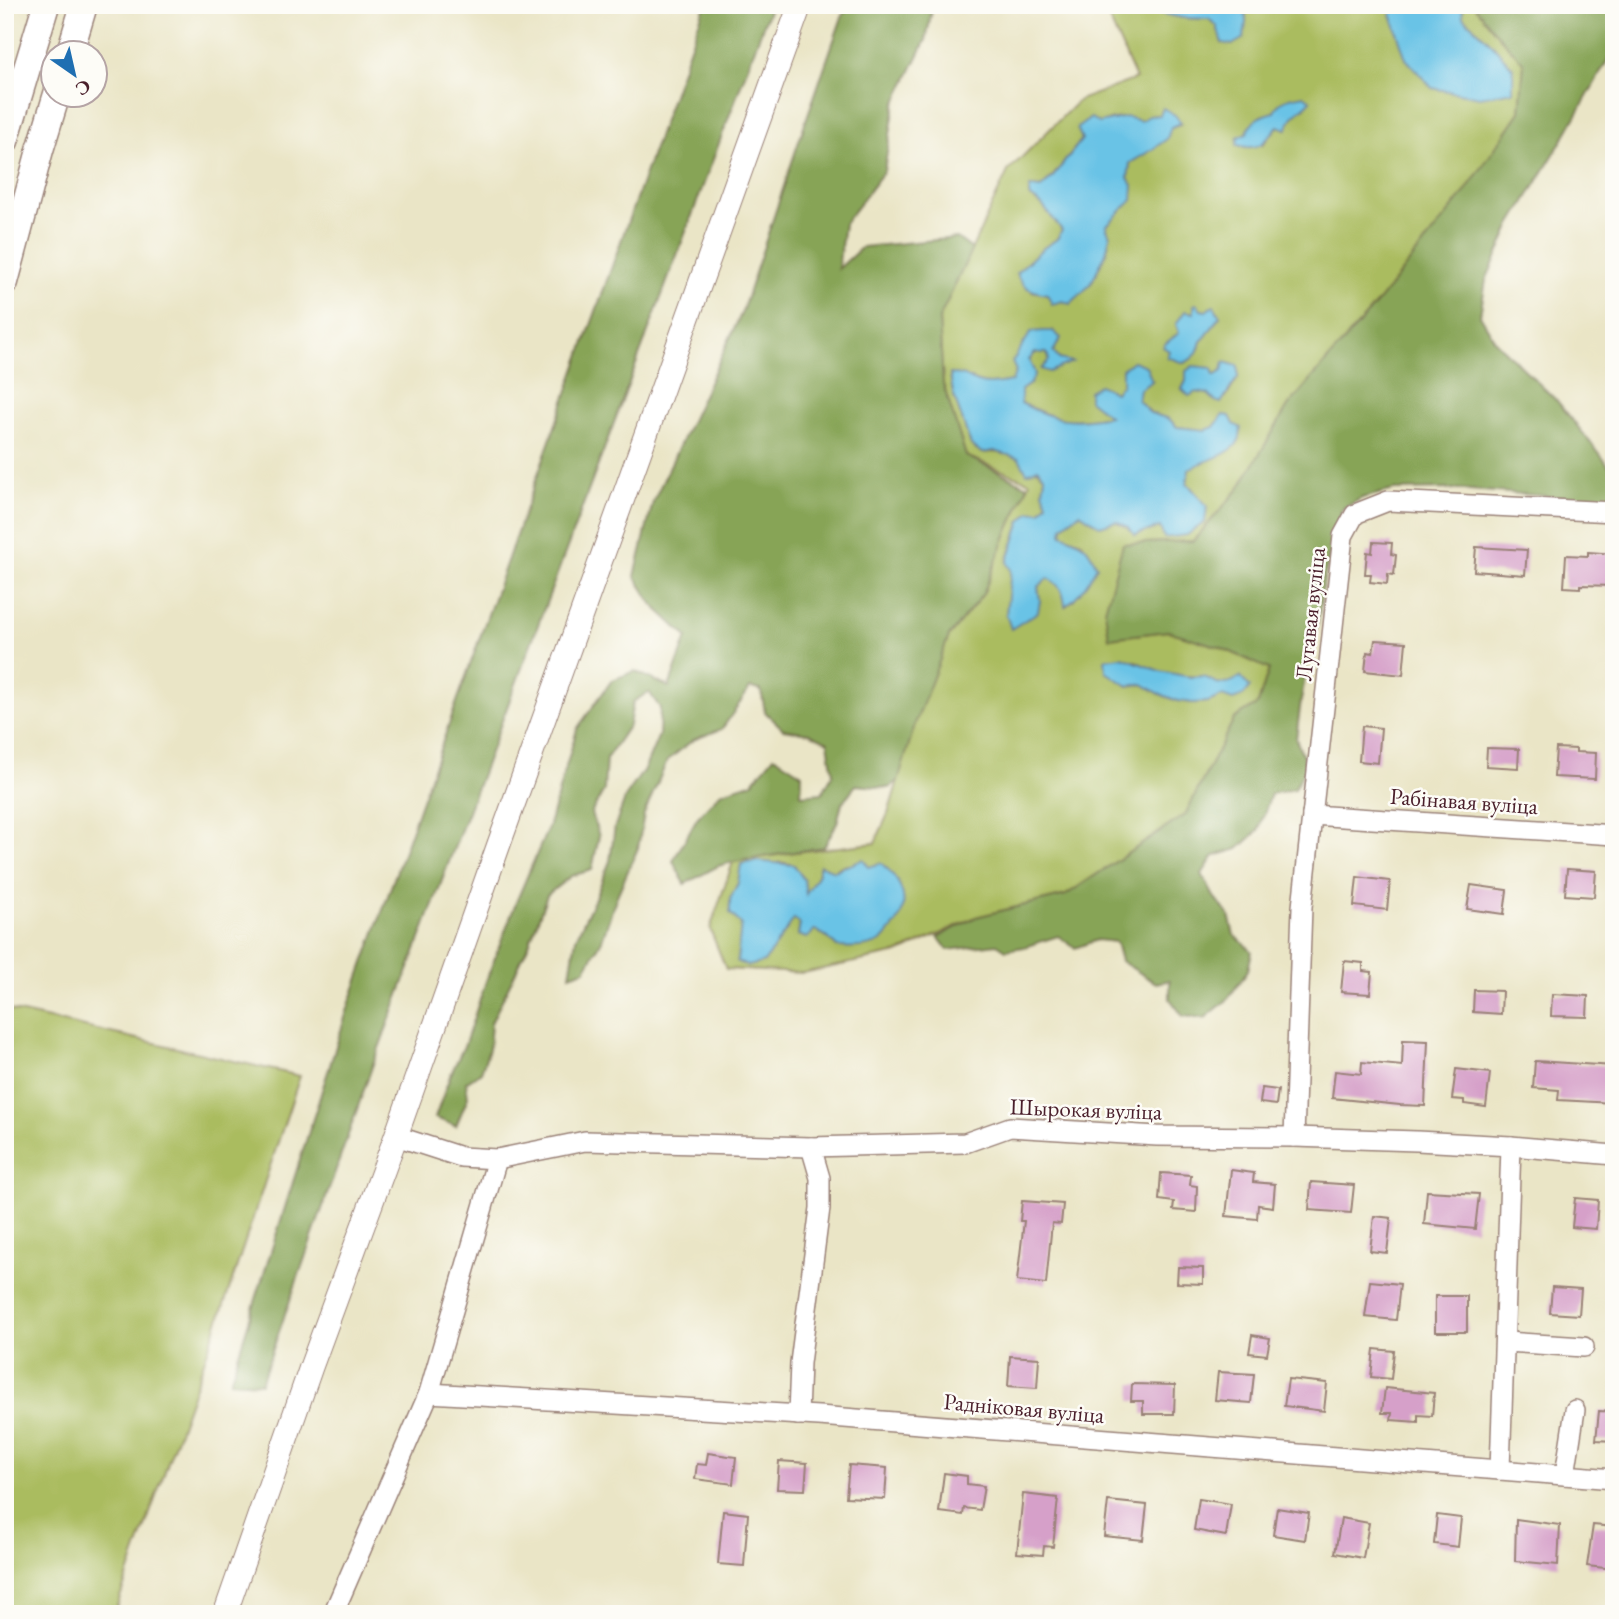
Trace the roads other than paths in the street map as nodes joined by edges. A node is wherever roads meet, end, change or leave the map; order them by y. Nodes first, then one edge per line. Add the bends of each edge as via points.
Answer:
1 (46, 5) edge
2 (84, 5) edge
3 (800, 5) edge
4 (74, 38) edge
5 (53, 108) edge
6 (5, 141) edge
7 (5, 282) edge
8 (1614, 512) edge
9 (1312, 815) junction
10 (1614, 835) edge
11 (396, 1136) junction
12 (1294, 1137) junction
13 (1511, 1146) junction
14 (811, 1147) junction
15 (1614, 1155) edge
16 (497, 1158) junction
17 (1505, 1342) junction
18 (1584, 1347) dead end
19 (429, 1393) junction
20 (1576, 1410) dead end
21 (798, 1415) junction
22 (1500, 1470) junction
23 (1565, 1475) junction
24 (1614, 1479) edge
25 (225, 1614) edge
26 (333, 1614) edge

1 - 6 highway
2 - 4 highway
3 - 11 main road
5 - 7 highway
8 - 9 street, Лугавая вуліца via 1388,501 1355,514 1343,536
9 - 10 street, Рабінавая вуліца
9 - 12 street, Лугавая вуліца via 1302,907
11 - 16 street, Шырокая вуліца via 461,1157
11 - 25 main road
12 - 13 street, Шырокая вуліца
12 - 14 street, Шырокая вуліца via 1157,1136 1010,1127 965,1143
13 - 15 street, Шырокая вуліца
13 - 17 street
14 - 16 street, Шырокая вуліца via 585,1141
14 - 21 street via 820,1178 820,1208 800,1363
16 - 19 street
17 - 18 street
17 - 22 street
19 - 21 street, Радніковая вуліца
19 - 26 street
20 - 23 street
21 - 22 street, Радніковая вуліца
22 - 23 street, Радніковая вуліца
23 - 24 street, Радніковая вуліца

